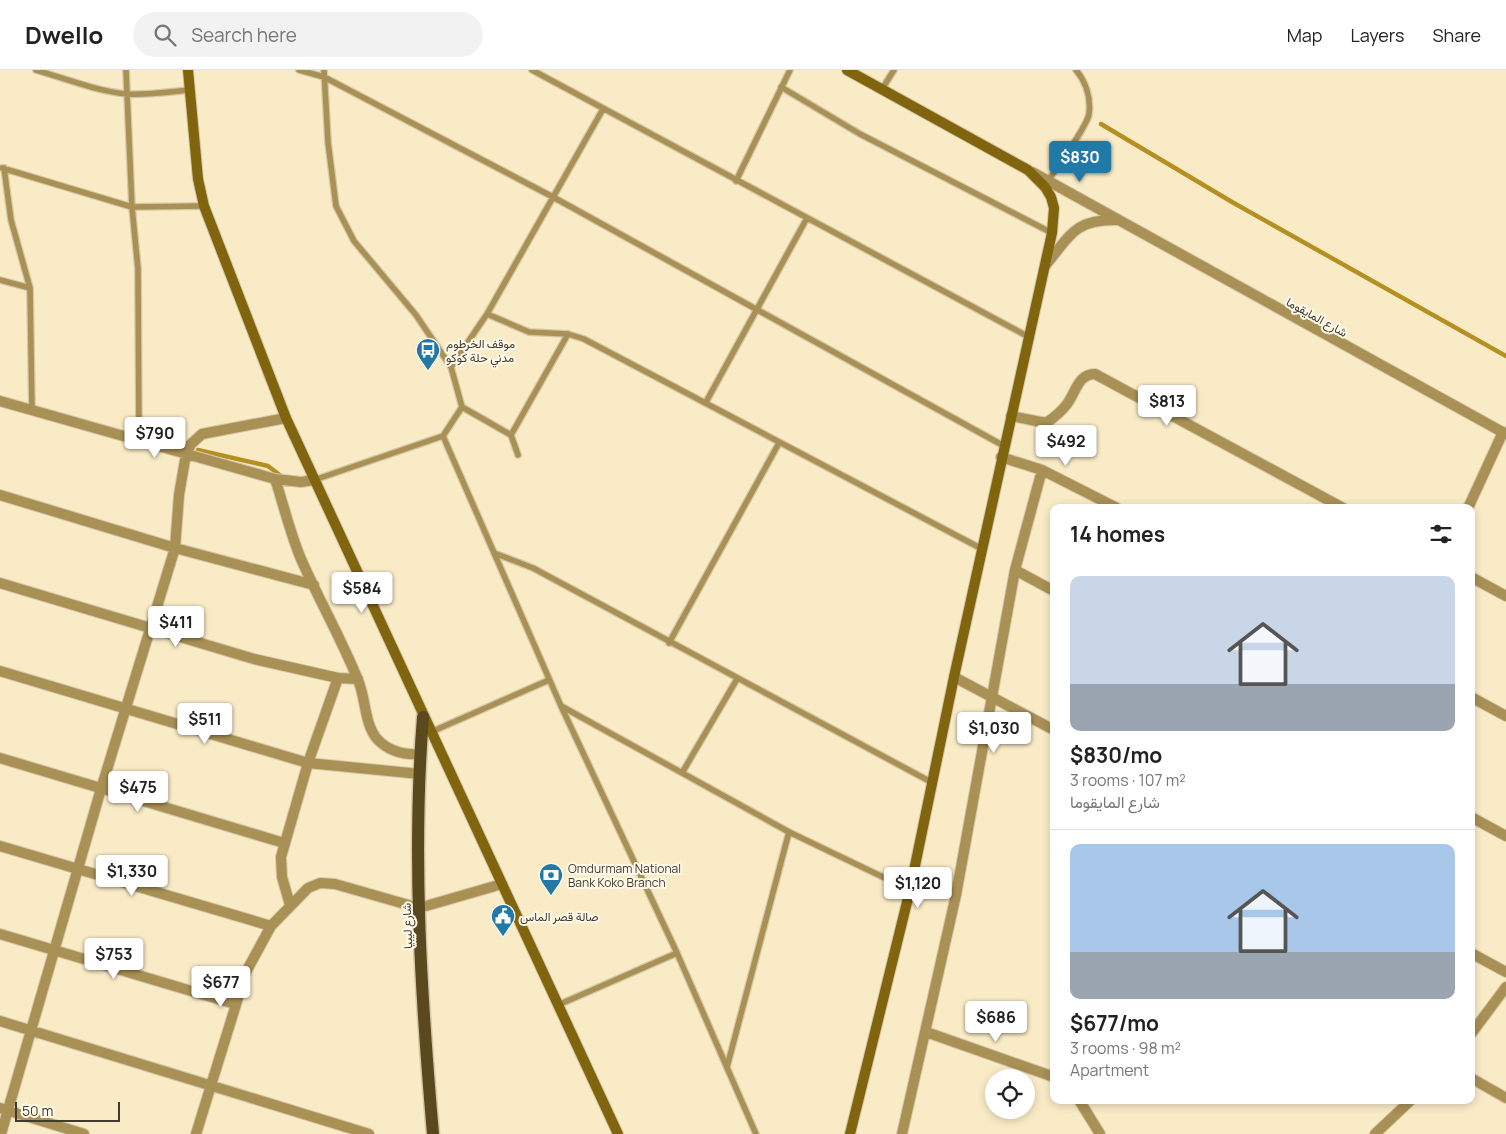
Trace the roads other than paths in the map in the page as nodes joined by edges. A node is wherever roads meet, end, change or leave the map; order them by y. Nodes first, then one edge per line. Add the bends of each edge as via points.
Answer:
1 (36, 70) edge
2 (126, 70) edge
3 (188, 70) edge
4 (299, 70) edge
5 (532, 70) edge
6 (790, 70) edge
7 (847, 70) edge
8 (894, 70) edge
9 (1076, 70) edge
10 (324, 73) edge
11 (782, 87) junction
12 (882, 89) junction
13 (190, 90) junction
14 (126, 94) junction
15 (603, 109) junction
16 (2, 168) edge
17 (1028, 170) junction
18 (736, 181) junction
19 (1048, 181) junction
20 (553, 197) junction
21 (204, 206) junction
22 (132, 208) junction
23 (807, 218) junction
24 (1118, 220) junction
25 (1052, 233) junction
26 (1045, 266) junction
27 (0, 280) edge
28 (30, 288) junction
29 (758, 310) junction
30 (487, 314) junction
31 (568, 334) junction
32 (1028, 337) junction
33 (451, 367) junction
34 (0, 401) edge
35 (706, 402) junction
36 (462, 406) junction
37 (32, 411) junction
38 (1011, 416) junction
39 (286, 418) junction
40 (1504, 433) edge
41 (511, 435) junction
42 (443, 436) junction
43 (139, 442) junction
44 (779, 443) junction
45 (1004, 446) junction
46 (186, 454) junction
47 (518, 455) dead end
48 (1001, 457) junction
49 (1042, 470) junction
50 (275, 479) junction
51 (314, 480) junction
52 (0, 495) edge
53 (1110, 504) edge
54 (1336, 504) edge
55 (1470, 504) edge
56 (175, 548) junction
57 (982, 549) junction
58 (494, 553) junction
59 (1015, 570) junction
60 (1475, 579) edge
61 (0, 583) edge
62 (314, 585) junction
63 (1050, 589) edge
64 (1506, 596) edge
65 (151, 627) junction
66 (669, 643) junction
67 (0, 671) edge
68 (954, 677) junction
69 (338, 678) junction
70 (358, 679) junction
71 (737, 679) junction
72 (549, 680) junction
73 (992, 697) junction
74 (1475, 699) edge
75 (560, 706) junction
76 (126, 708) junction
77 (1506, 716) edge
78 (423, 717) junction
79 (1050, 728) edge
80 (431, 732) junction
81 (420, 754) junction
82 (0, 758) edge
83 (308, 764) junction
84 (682, 772) junction
85 (420, 774) junction
86 (931, 782) junction
87 (101, 789) junction
88 (1475, 820) edge
89 (790, 832) junction
90 (1506, 836) edge
91 (284, 843) junction
92 (0, 846) edge
93 (79, 868) junction
94 (502, 884) junction
95 (910, 890) junction
96 (290, 905) junction
97 (419, 908) junction
98 (271, 926) junction
99 (0, 934) edge
100 (55, 949) junction
101 (677, 953) junction
102 (1475, 955) edge
103 (1506, 972) edge
104 (1506, 987) edge
105 (235, 1004) junction
106 (558, 1005) junction
107 (0, 1021) edge
108 (1475, 1029) edge
109 (32, 1030) junction
110 (926, 1032) junction
111 (727, 1068) junction
112 (1050, 1076) edge
113 (1475, 1080) edge
114 (211, 1085) junction
115 (1506, 1098) edge
116 (1081, 1104) edge
117 (1407, 1104) edge
118 (4, 1110) edge
119 (1, 1134) edge
120 (84, 1134) edge
121 (196, 1134) edge
122 (369, 1134) edge
123 (433, 1134) edge
124 (618, 1134) edge
125 (756, 1134) edge
126 (851, 1134) edge
127 (902, 1134) edge
128 (1100, 1134) edge
129 (1375, 1134) edge

1 - 14 lane
2 - 14 lane
3 - 13 main road
4 - 10 lane
5 - 15 lane
6 - 11 lane
7 - 12 main road
8 - 12 lane
9 - 19 lane via 1086,87 1089,113
10 - 20 lane
10 - 33 lane via 336,206 354,241 416,315
11 - 18 lane
11 - 25 lane via 860,134
12 - 17 main road
13 - 14 lane
13 - 21 main road via 198,179
14 - 22 lane
15 - 18 lane
15 - 20 lane
16 - 22 lane
16 - 28 lane via 11,220
17 - 19 street, شارع المايقوما
17 - 25 main road via 1051,197 1054,208
18 - 23 lane
19 - 24 street, شارع المايقوما
20 - 29 lane
20 - 30 lane
21 - 22 lane
21 - 39 main road
22 - 43 lane via 138,269
23 - 29 lane
23 - 32 lane
24 - 26 street via 1100,219 1078,227
24 - 40 street, شارع المايقوما
25 - 26 main road
26 - 32 main road
27 - 28 lane
28 - 37 lane
29 - 35 lane
29 - 45 lane
30 - 31 lane via 529,332
30 - 33 lane
31 - 35 lane via 584,339
31 - 41 lane
32 - 38 main road
33 - 36 lane
34 - 37 street
35 - 44 lane
36 - 41 lane
36 - 42 lane
37 - 43 street
38 - 45 main road
38 - 54 street via 1046,423 1068,403 1081,379 1095,374
39 - 46 street via 202,434
39 - 51 main road
40 - 55 street
41 - 47 lane
42 - 51 lane
42 - 58 lane
43 - 46 street
44 - 57 lane
44 - 66 lane
45 - 48 main road
46 - 50 street
46 - 56 street
48 - 49 street
48 - 57 main road
49 - 53 street
49 - 59 street
50 - 51 street
50 - 62 street via 293,538
51 - 78 main road
52 - 56 street
56 - 62 street
56 - 65 street
57 - 68 main road
58 - 66 lane via 533,568
58 - 72 lane
59 - 63 street
59 - 73 street
60 - 64 street
61 - 65 street
62 - 70 street
65 - 69 street via 254,659
65 - 76 street
66 - 71 lane
67 - 76 street
68 - 73 street
68 - 86 main road
69 - 70 street
69 - 83 street
70 - 81 street via 370,727 378,740 390,750 406,755
71 - 84 lane
71 - 86 lane
72 - 75 lane
72 - 80 lane
73 - 79 street
73 - 110 street via 956,895
74 - 77 street
75 - 84 lane
75 - 101 lane
76 - 83 street
76 - 87 street
78 - 80 main road
78 - 81 main road, شارع ليبيا
80 - 94 main road
81 - 85 main road, شارع ليبيا
82 - 87 street
83 - 85 street
83 - 91 street
84 - 89 lane
85 - 97 main road, شارع ليبيا
86 - 95 main road
87 - 91 street
87 - 93 street
88 - 90 street
89 - 95 lane
89 - 111 lane
91 - 96 street via 282,877
92 - 93 street
93 - 98 street
93 - 100 street
94 - 97 street
94 - 106 main road
95 - 126 main road
96 - 97 street via 308,888 320,883 335,884
96 - 98 street
97 - 123 main road, شارع ليبيا
98 - 105 street via 246,972
99 - 100 street
100 - 105 street
100 - 109 street
101 - 106 lane
101 - 111 lane
102 - 103 street
104 - 108 street
105 - 114 street
106 - 124 main road
107 - 109 street
109 - 114 street
109 - 118 street
110 - 112 street
110 - 127 street
111 - 125 lane
113 - 115 street
114 - 121 street
114 - 122 street
116 - 128 street
117 - 129 street
118 - 119 street
118 - 120 street

